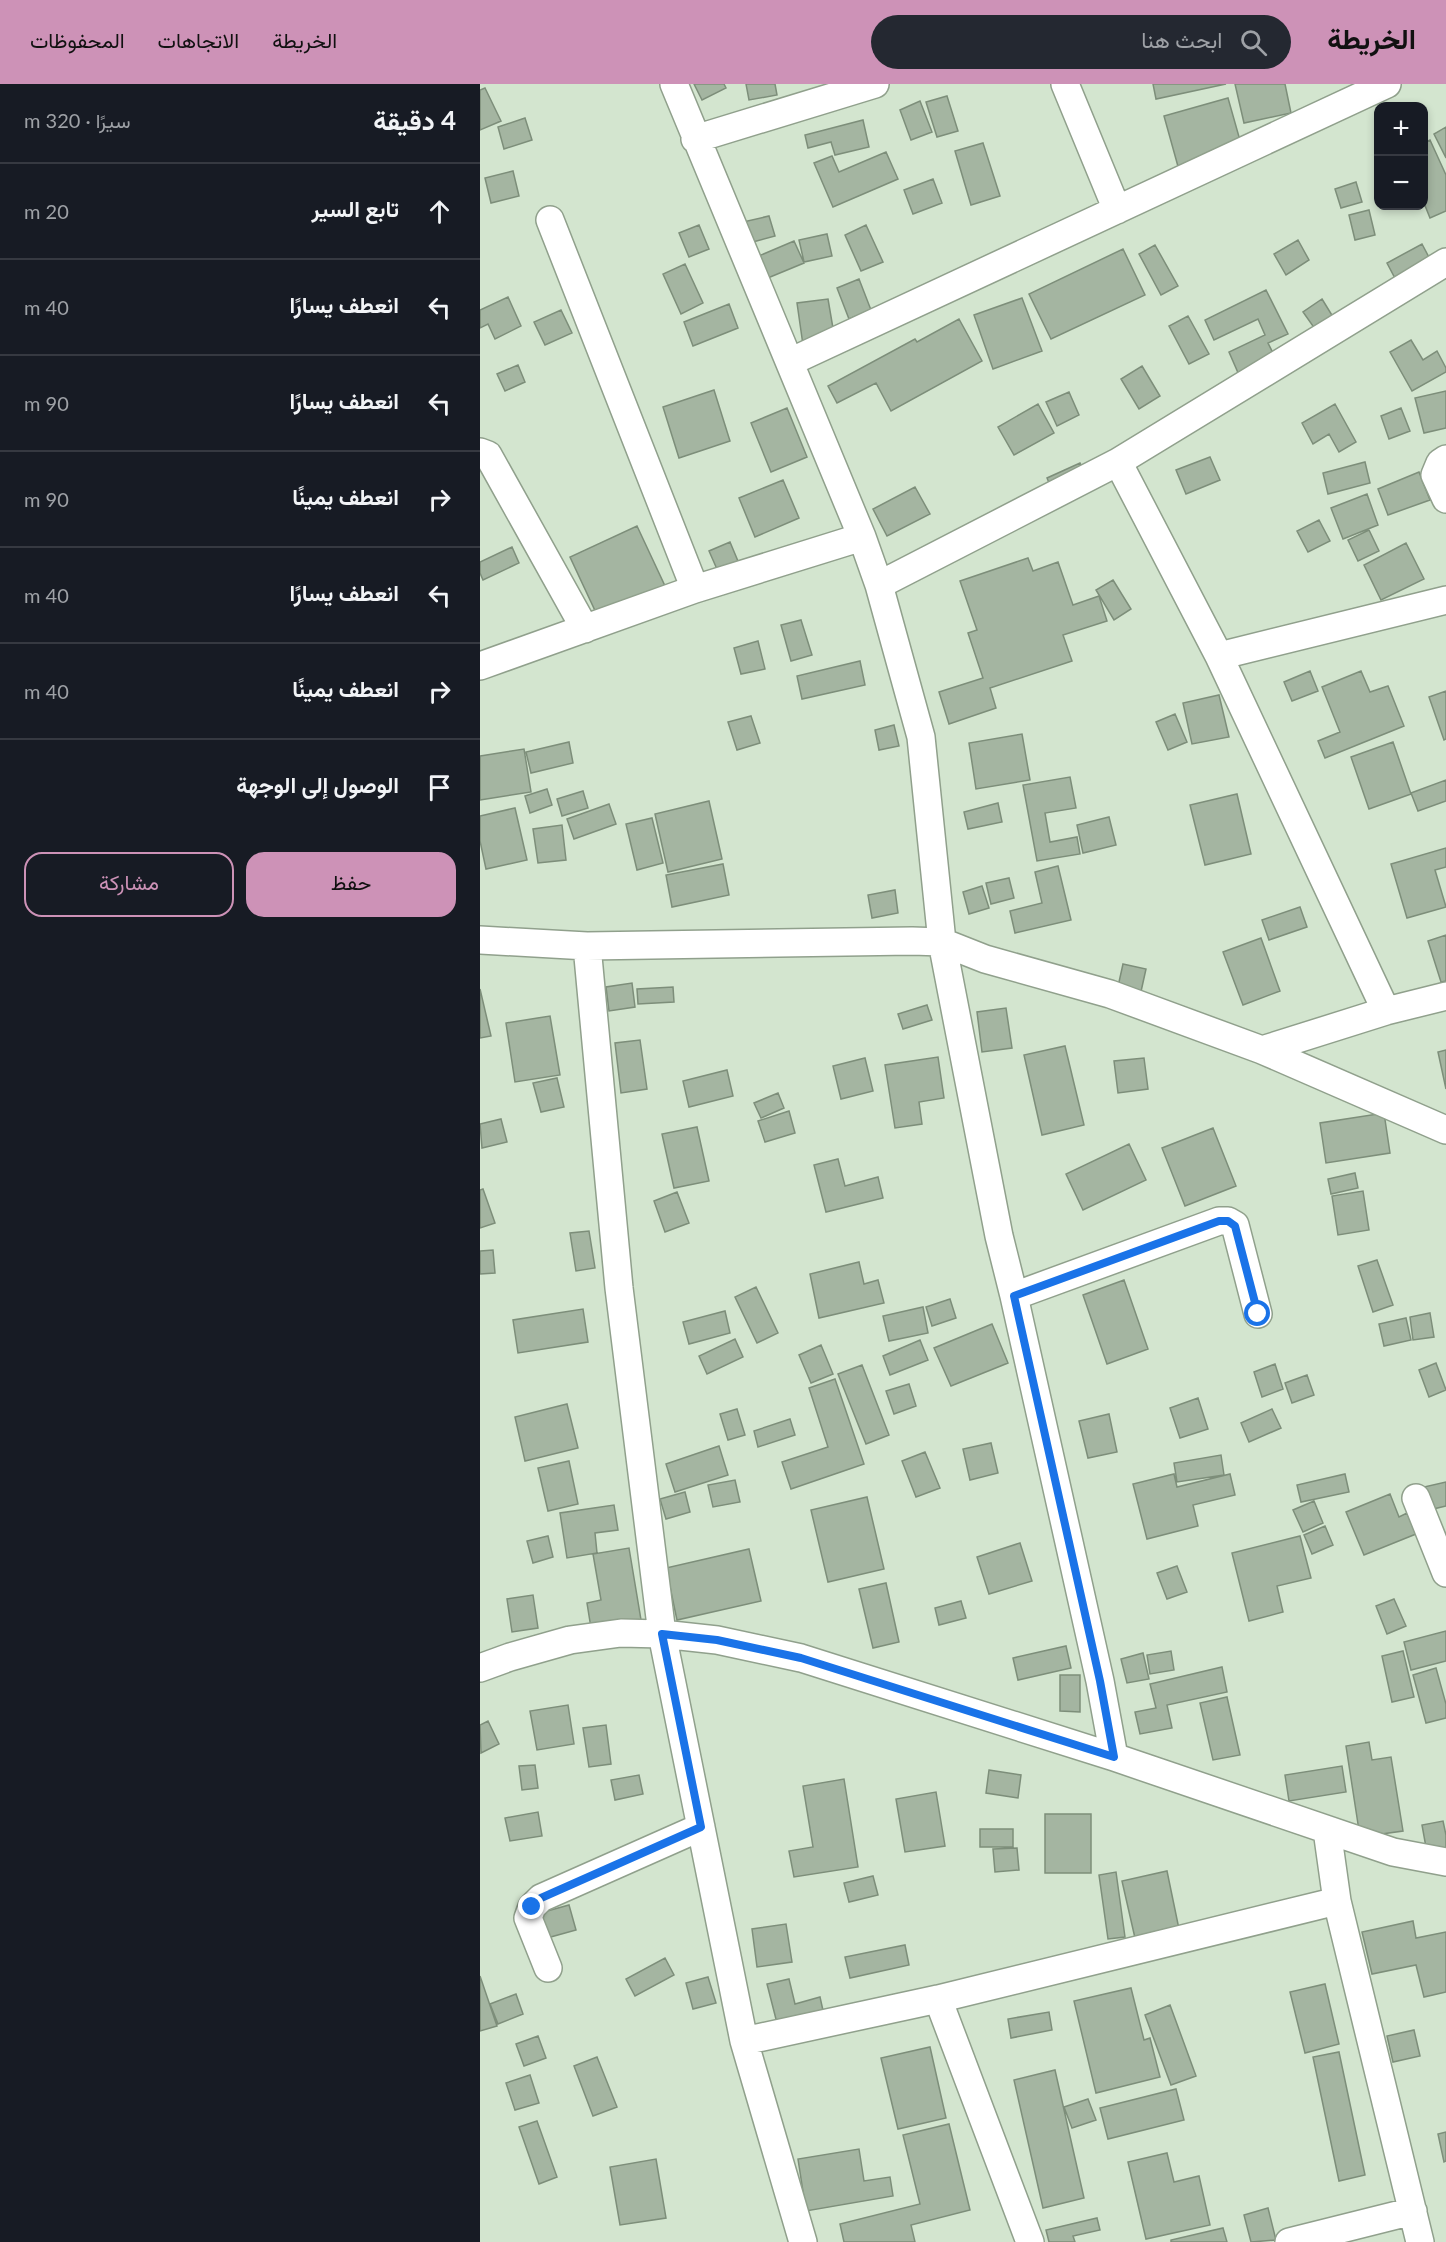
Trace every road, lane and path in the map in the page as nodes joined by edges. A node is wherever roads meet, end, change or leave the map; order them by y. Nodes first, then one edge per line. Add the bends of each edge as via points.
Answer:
1 (674, 84) edge
2 (875, 84) edge
3 (1065, 84) edge
4 (1387, 84) edge
5 (695, 139) junction
6 (1117, 210) junction
7 (550, 220) dead end
8 (1446, 262) edge
9 (790, 363) junction
10 (480, 452) edge
11 (1446, 459) edge
12 (1118, 462) junction
13 (1446, 499) edge
14 (862, 537) junction
15 (879, 585) junction
16 (695, 589) junction
17 (1446, 600) edge
18 (585, 629) junction
19 (1220, 656) junction
20 (480, 666) edge
21 (480, 940) edge
22 (942, 942) junction
23 (587, 946) junction
24 (1446, 996) edge
25 (1386, 1011) junction
26 (1262, 1050) junction
27 (1446, 1130) edge
28 (1014, 1296) junction
29 (1258, 1314) dead end
30 (1416, 1498) dead end
31 (1446, 1573) edge
32 (662, 1634) junction
33 (480, 1668) edge
34 (1114, 1757) junction
35 (701, 1827) junction
36 (1327, 1830) junction
37 (1446, 1862) edge
38 (1337, 1901) junction
39 (548, 1968) dead end
40 (938, 1999) junction
41 (744, 2041) junction
42 (1413, 2211) junction
43 (803, 2242) edge
44 (1030, 2242) edge
45 (1289, 2242) edge
46 (1420, 2242) edge

1 - 5 street
2 - 5 street
3 - 6 street
4 - 6 street
5 - 9 street
6 - 9 street
7 - 16 street
8 - 12 street
9 - 14 street
10 - 18 street via 488,454
11 - 13 street via 1435,475
12 - 15 street
12 - 19 street
14 - 15 street
14 - 16 street
15 - 22 street via 921,737
16 - 18 street
17 - 19 street
18 - 20 street
19 - 25 street
21 - 23 street
22 - 23 street
22 - 26 street via 985,959 1110,994
22 - 28 street
23 - 32 street via 619,1288
24 - 25 street
25 - 26 street
26 - 27 street
28 - 29 street via 1228,1221 1235,1226
28 - 34 street
30 - 31 street
32 - 33 street via 621,1633 570,1640
32 - 34 street via 717,1640 801,1658
32 - 35 street
34 - 36 street
35 - 39 street via 541,1898 528,1918
35 - 41 street
36 - 37 street via 1393,1852
36 - 38 street
38 - 40 street
38 - 42 street
40 - 41 street
40 - 44 street
41 - 43 street
42 - 45 street
42 - 46 street

